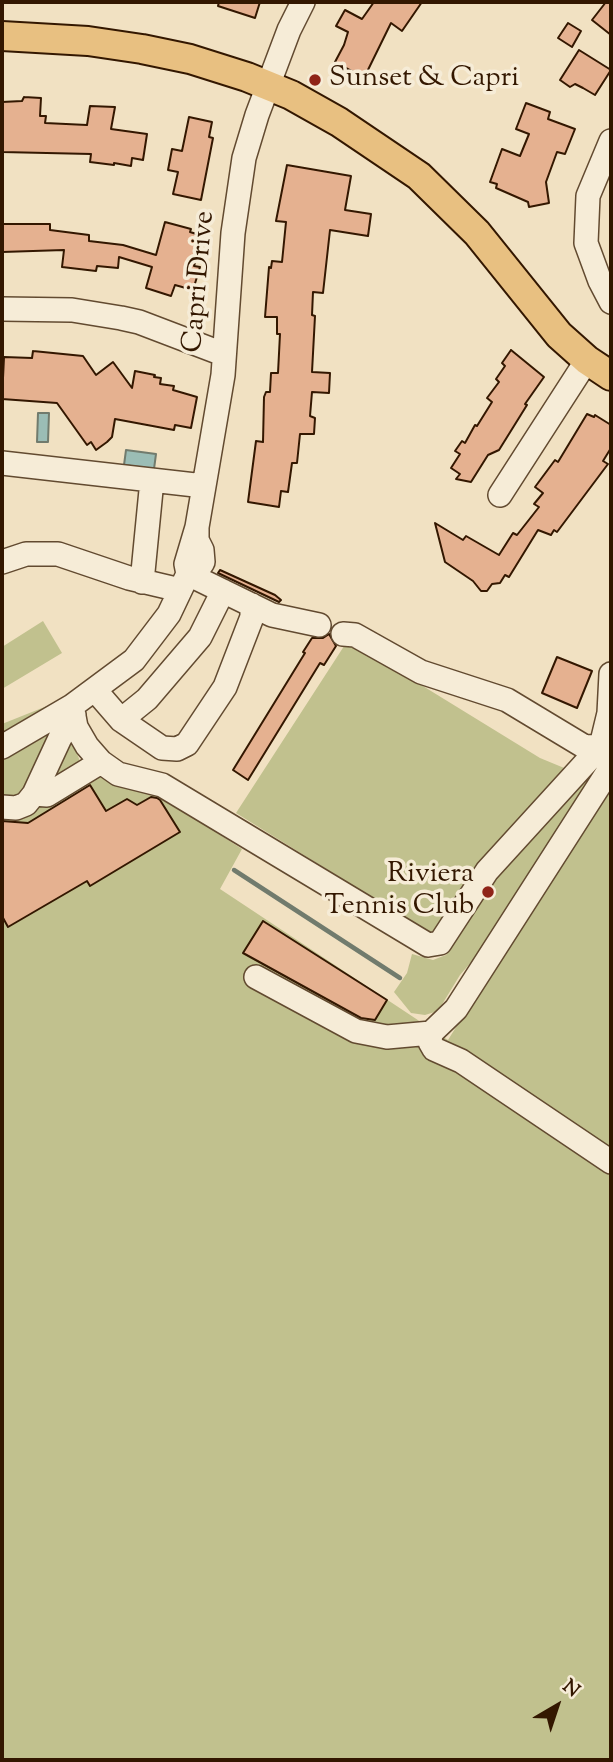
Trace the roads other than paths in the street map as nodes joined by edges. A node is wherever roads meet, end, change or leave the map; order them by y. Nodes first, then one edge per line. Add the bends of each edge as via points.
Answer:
1 (303, 2) edge
2 (2, 36) edge
3 (269, 85) junction
4 (611, 142) edge
5 (611, 302) edge
6 (2, 309) edge
7 (223, 354) junction
8 (605, 371) edge
9 (2, 463) edge
10 (152, 480) junction
11 (204, 486) junction
12 (499, 495) dead end
13 (2, 562) edge
14 (142, 582) junction
15 (184, 582) junction
16 (223, 591) junction
17 (252, 605) junction
18 (319, 625) dead end
19 (343, 634) dead end
20 (611, 674) edge
21 (95, 690) junction
22 (73, 711) junction
23 (121, 720) junction
24 (2, 747) edge
25 (606, 749) edge
26 (101, 762) junction
27 (611, 767) edge
28 (34, 794) junction
29 (2, 807) edge
30 (256, 977) dead end
31 (432, 1033) junction
32 (611, 1162) edge

1 - 3 street, Capri Drive
2 - 3 main road via 142,49
3 - 7 street, Capri Drive via 244,158
3 - 8 main road via 339,122 419,176 478,233 551,326
4 - 5 street via 588,196 586,243
6 - 7 street via 72,310 121,318
7 - 11 street, Capri Drive
8 - 12 street
9 - 10 street
10 - 11 street
10 - 14 street
11 - 15 street, Capri Drive via 197,527 202,562
13 - 14 street via 26,554 58,554
14 - 15 street
15 - 16 street
15 - 21 street via 153,638 134,660
16 - 17 street
16 - 23 street via 200,637 147,699
17 - 18 street via 272,615
17 - 23 street via 252,617 225,687 187,744 162,748
19 - 25 street via 355,635 421,672 507,699 585,747
20 - 25 street
21 - 22 street
21 - 23 street
22 - 24 street
22 - 26 street via 76,727
22 - 28 street
25 - 26 street via 487,871 440,943 428,945 162,785 118,774
26 - 28 street via 56,790
27 - 31 street via 456,1009
28 - 29 street via 26,804
30 - 31 street via 356,1031 387,1038
31 - 32 street via 434,1049 461,1061

